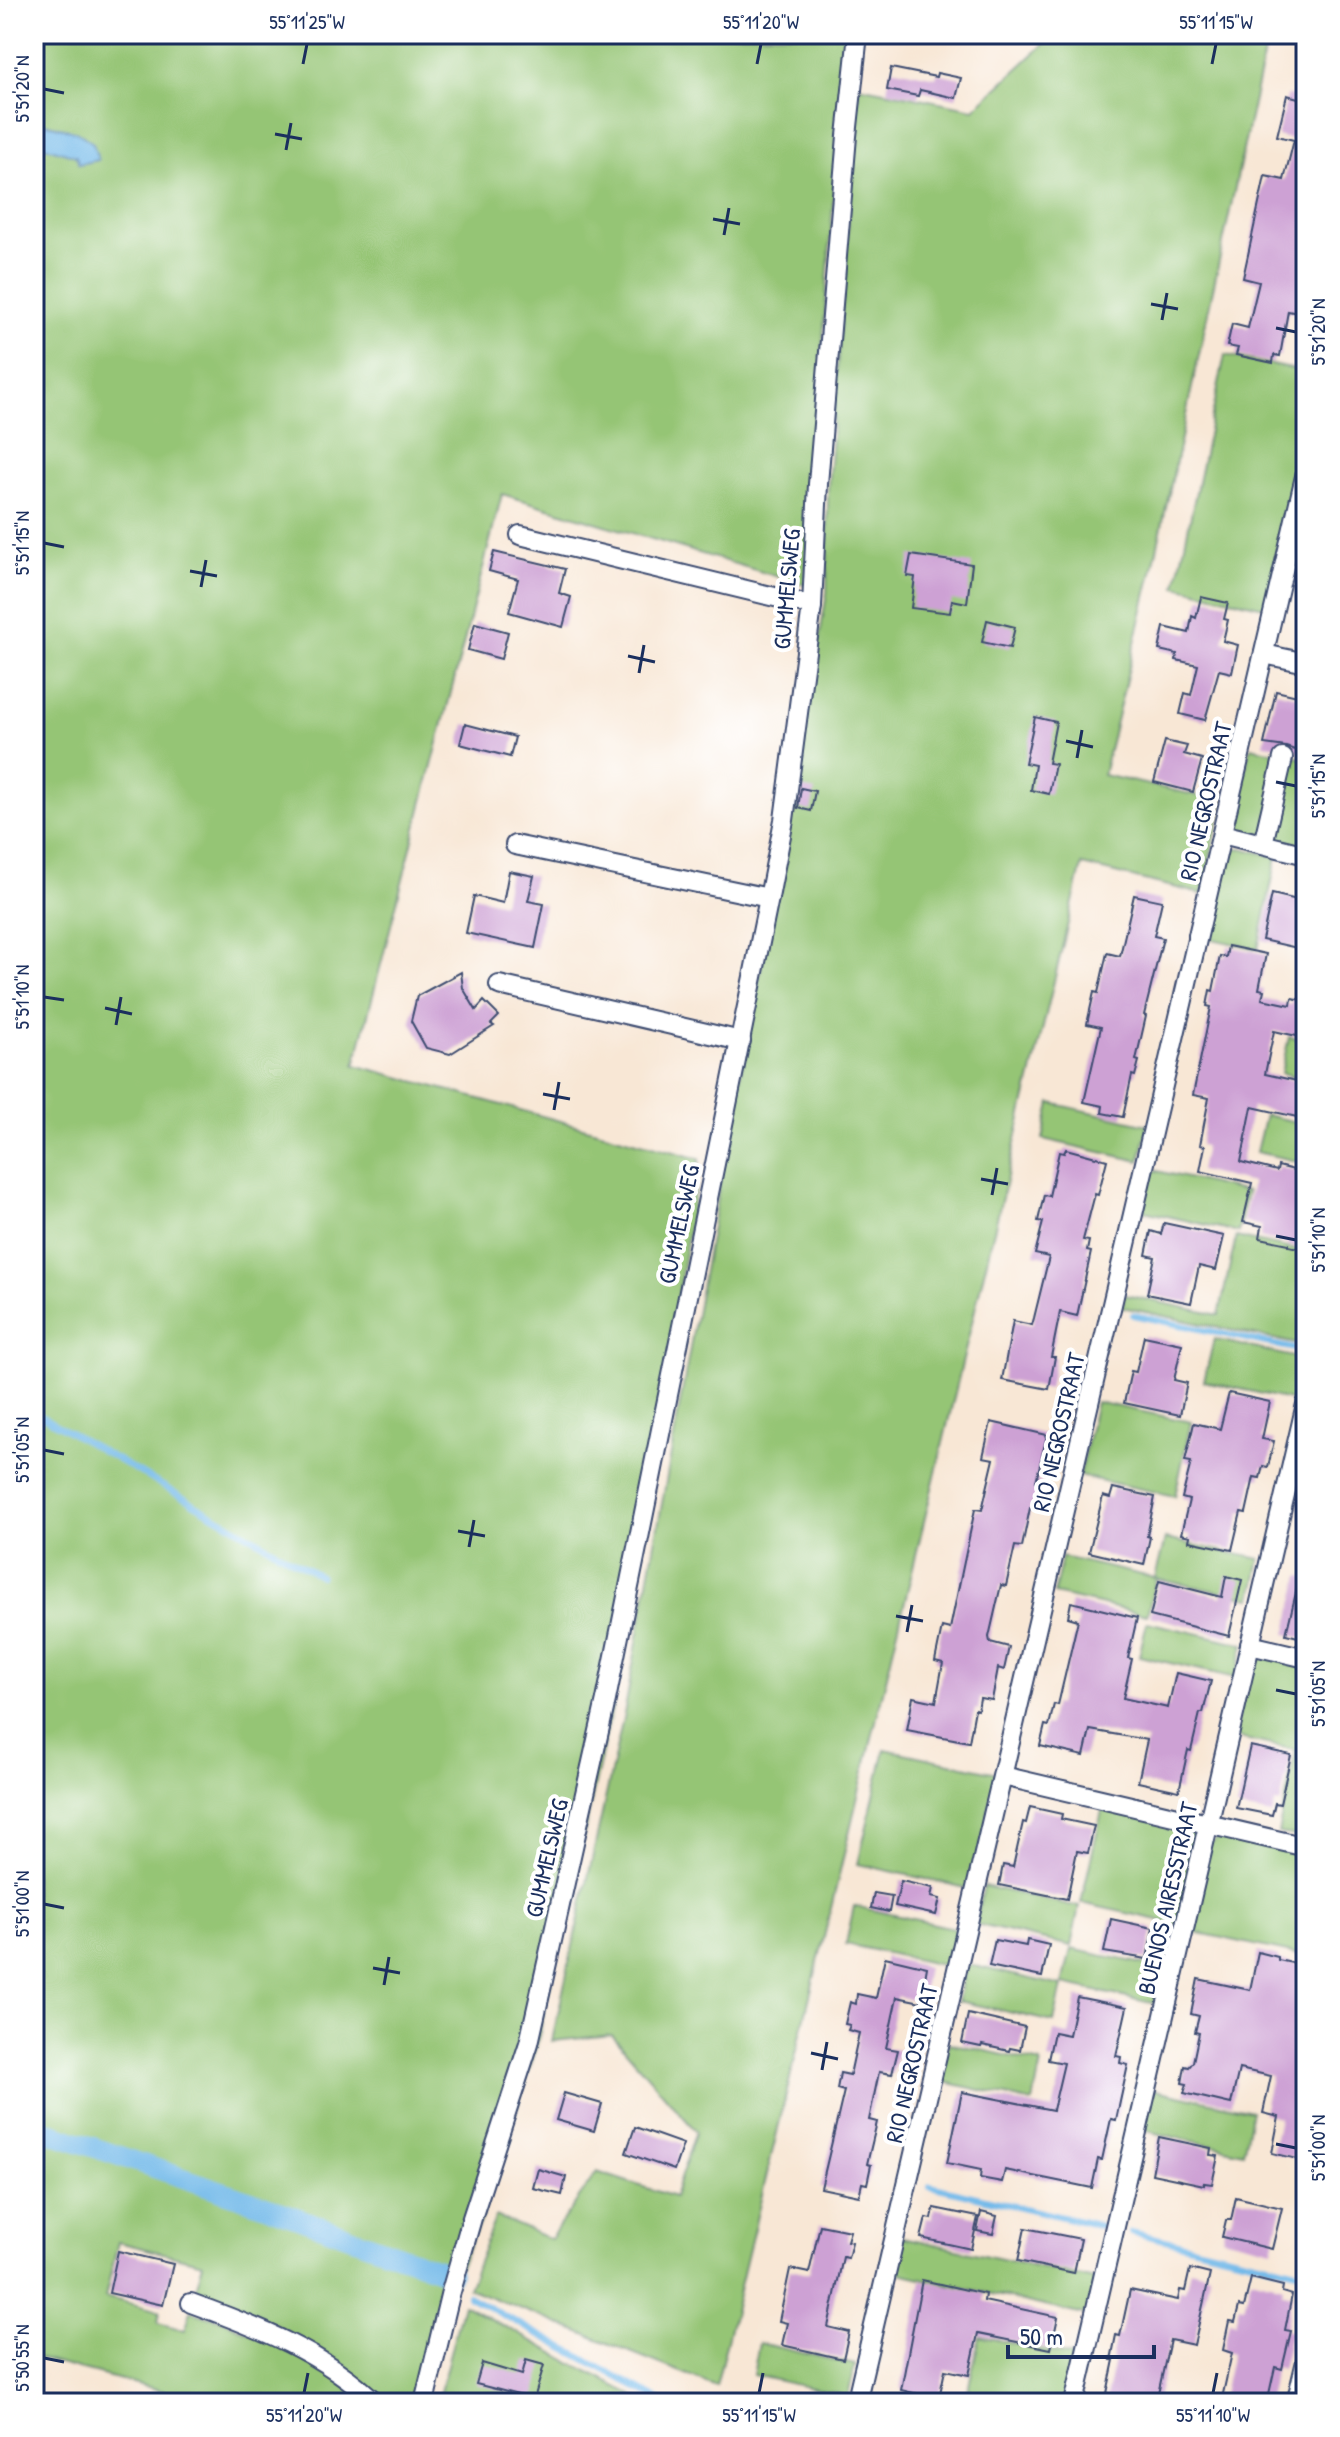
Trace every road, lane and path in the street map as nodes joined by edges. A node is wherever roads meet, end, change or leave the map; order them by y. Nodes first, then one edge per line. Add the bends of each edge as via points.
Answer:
1 (858, 34) edge
2 (1306, 472) edge
3 (520, 535) dead end
4 (812, 606) junction
5 (1264, 654) junction
6 (1306, 663) edge
7 (1283, 758) dead end
8 (1222, 834) junction
9 (1263, 844) junction
10 (515, 845) dead end
11 (1306, 855) edge
12 (769, 898) junction
13 (499, 985) dead end
14 (741, 1041) junction
15 (1306, 1404) edge
16 (1299, 1463) edge
17 (1250, 1645) junction
18 (1306, 1658) edge
19 (1003, 1776) junction
20 (1209, 1825) junction
21 (1306, 1847) edge
22 (191, 2303) dead end
23 (1306, 2361) edge
24 (376, 2403) edge
25 (424, 2403) edge
26 (856, 2403) edge
27 (1074, 2403) edge
28 (1296, 2403) edge

1 - 4 street, GUMMELSWEG
2 - 5 street, RIO NEGROSTRAAT
3 - 4 street
4 - 12 street, GUMMELSWEG
5 - 6 street
5 - 8 street, RIO NEGROSTRAAT
7 - 9 street
8 - 9 street
8 - 19 street, RIO NEGROSTRAAT
9 - 11 street
10 - 12 street
12 - 14 street, GUMMELSWEG
13 - 14 street
14 - 25 street, GUMMELSWEG via 606,1700 529,2043 472,2218
15 - 16 street, BUENOS AIRESSTRAAT
16 - 17 street, BUENOS AIRESSTRAAT
17 - 18 street
17 - 20 street, BUENOS AIRESSTRAAT
19 - 20 street
19 - 26 street, RIO NEGROSTRAAT
20 - 21 street
20 - 27 street, BUENOS AIRESSTRAAT
22 - 24 street via 324,2361
23 - 28 street

